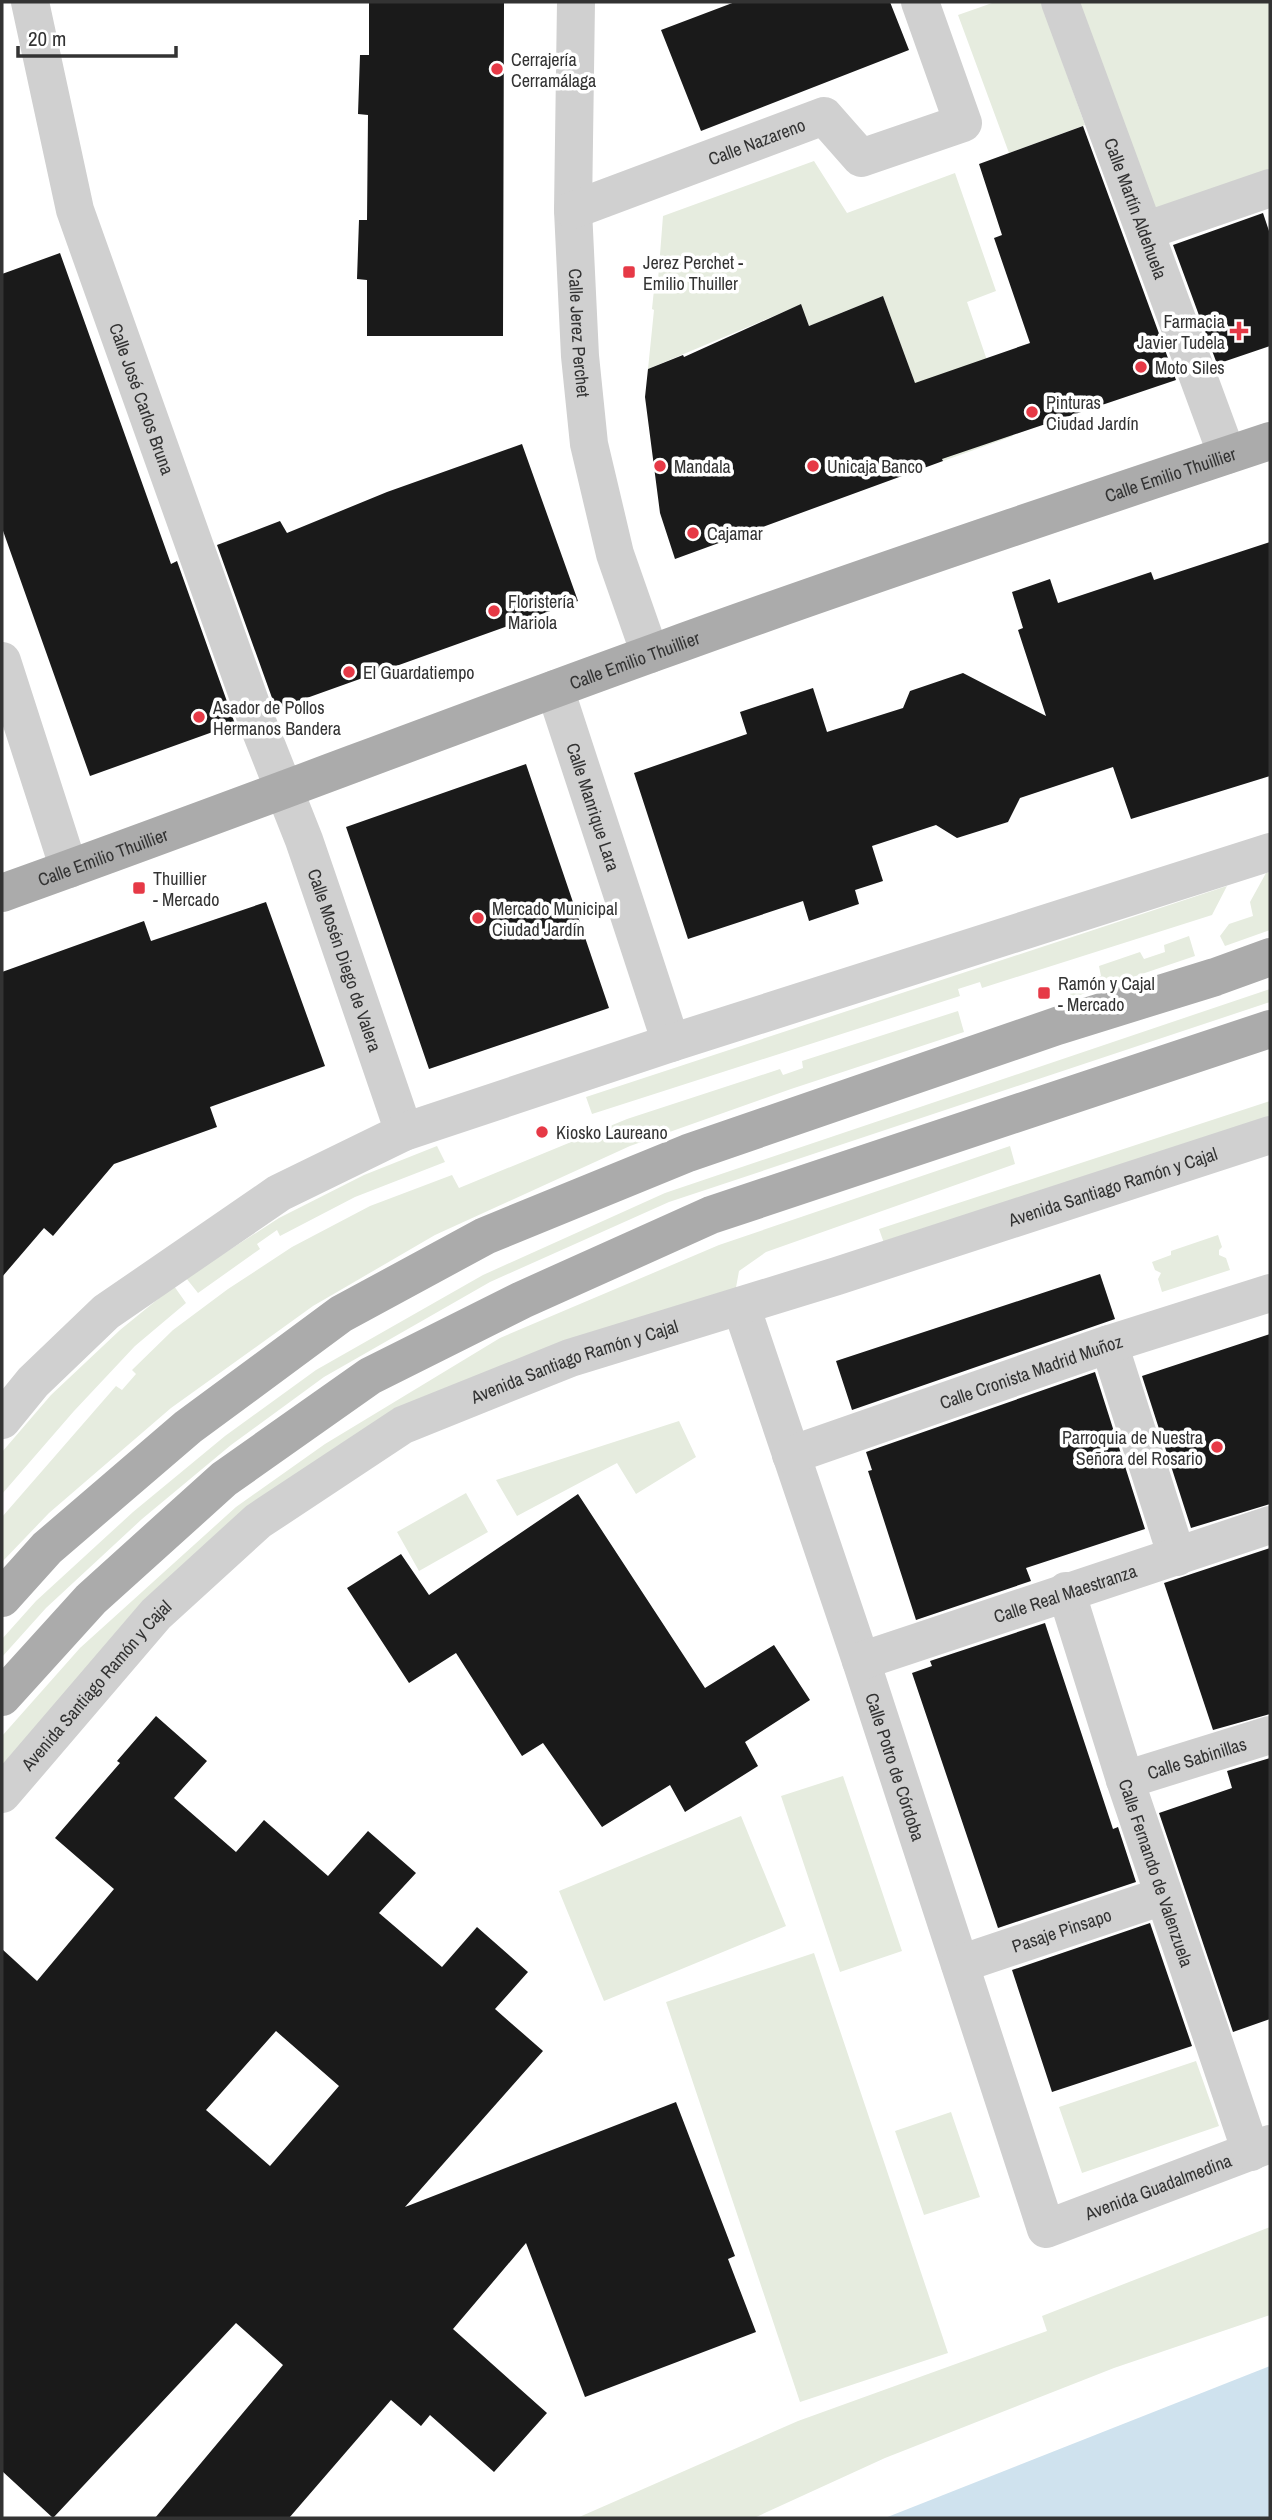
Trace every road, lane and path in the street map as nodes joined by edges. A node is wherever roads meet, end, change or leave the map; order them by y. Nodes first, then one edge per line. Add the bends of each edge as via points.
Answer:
1 (30, 2) edge
2 (576, 2) edge
3 (920, 2) edge
4 (1060, 2) edge
5 (1270, 188) edge
6 (573, 210) junction
7 (1145, 231) junction
8 (1270, 441) edge
9 (1227, 455) junction
10 (650, 654) junction
11 (2, 661) edge
12 (555, 690) junction
13 (284, 788) junction
14 (1270, 852) edge
15 (69, 869) junction
16 (2, 893) edge
17 (1270, 957) edge
18 (1270, 1029) edge
19 (671, 1043) junction
20 (404, 1132) junction
21 (1270, 1135) edge
22 (1270, 1293) edge
23 (741, 1306) junction
24 (1109, 1344) junction
25 (2, 1420) edge
26 (791, 1455) junction
27 (1270, 1525) edge
28 (1177, 1557) junction
29 (1066, 1591) junction
30 (2, 1598) edge
31 (861, 1661) junction
32 (2, 1697) edge
33 (1270, 1735) edge
34 (1125, 1780) junction
35 (2, 1794) edge
36 (1163, 1896) junction
37 (960, 1964) junction
38 (1261, 2148) edge
39 (1046, 2229) joint

1 - 13 street, Calle José Carlos Bruna via 75,210
2 - 6 street, Calle Jerez Perchet
3 - 6 street, Calle Nazareno via 963,123 862,159 824,116
4 - 7 street, Calle Martín Aldehuela
5 - 7 street
6 - 10 street, Calle Jerez Perchet via 589,444 615,554
7 - 9 street, Calle Martín Aldehuela
8 - 9 main road, Calle Emilio Thuillier
9 - 10 main road, Calle Emilio Thuillier
10 - 12 main road, Calle Emilio Thuillier
11 - 15 street
12 - 13 main road, Calle Emilio Thuillier
12 - 19 street, Calle Manrique Lara
13 - 15 main road, Calle Emilio Thuillier
13 - 20 street, Calle Mosén Diego de Valera
14 - 19 street
15 - 16 main road, Calle Emilio Thuillier
17 - 30 main road via 688,1153 485,1236 341,1314 188,1427 47,1548
18 - 32 main road via 711,1215 522,1300 370,1376 224,1479 91,1599
19 - 20 street
20 - 25 street via 279,1193 106,1312 33,1382
21 - 23 street, Avenida Santiago Ramón y Cajal
22 - 24 street, Calle Cronista Madrid Muñoz
23 - 26 street, Calle Potro de Córdoba
23 - 35 street, Avenida Santiago Ramón y Cajal via 570,1358 391,1432 258,1521 156,1615
24 - 26 street, Calle Cronista Madrid Muñoz
24 - 28 street
26 - 31 street, Calle Potro de Córdoba
27 - 28 street, Calle Real Maestranza
28 - 29 street, Calle Real Maestranza
29 - 31 street, Calle Real Maestranza
29 - 34 street, Calle Fernando de Valenzuela
31 - 37 street, Calle Potro de Córdoba
33 - 34 street, Calle Sabinillas
34 - 36 street, Calle Fernando de Valenzuela
36 - 37 street, Pasaje Pinsapo
36 - 38 street, Calle Fernando de Valenzuela
37 - 39 street, Calle Potro de Córdoba
38 - 39 street, Avenida Guadalmedina

